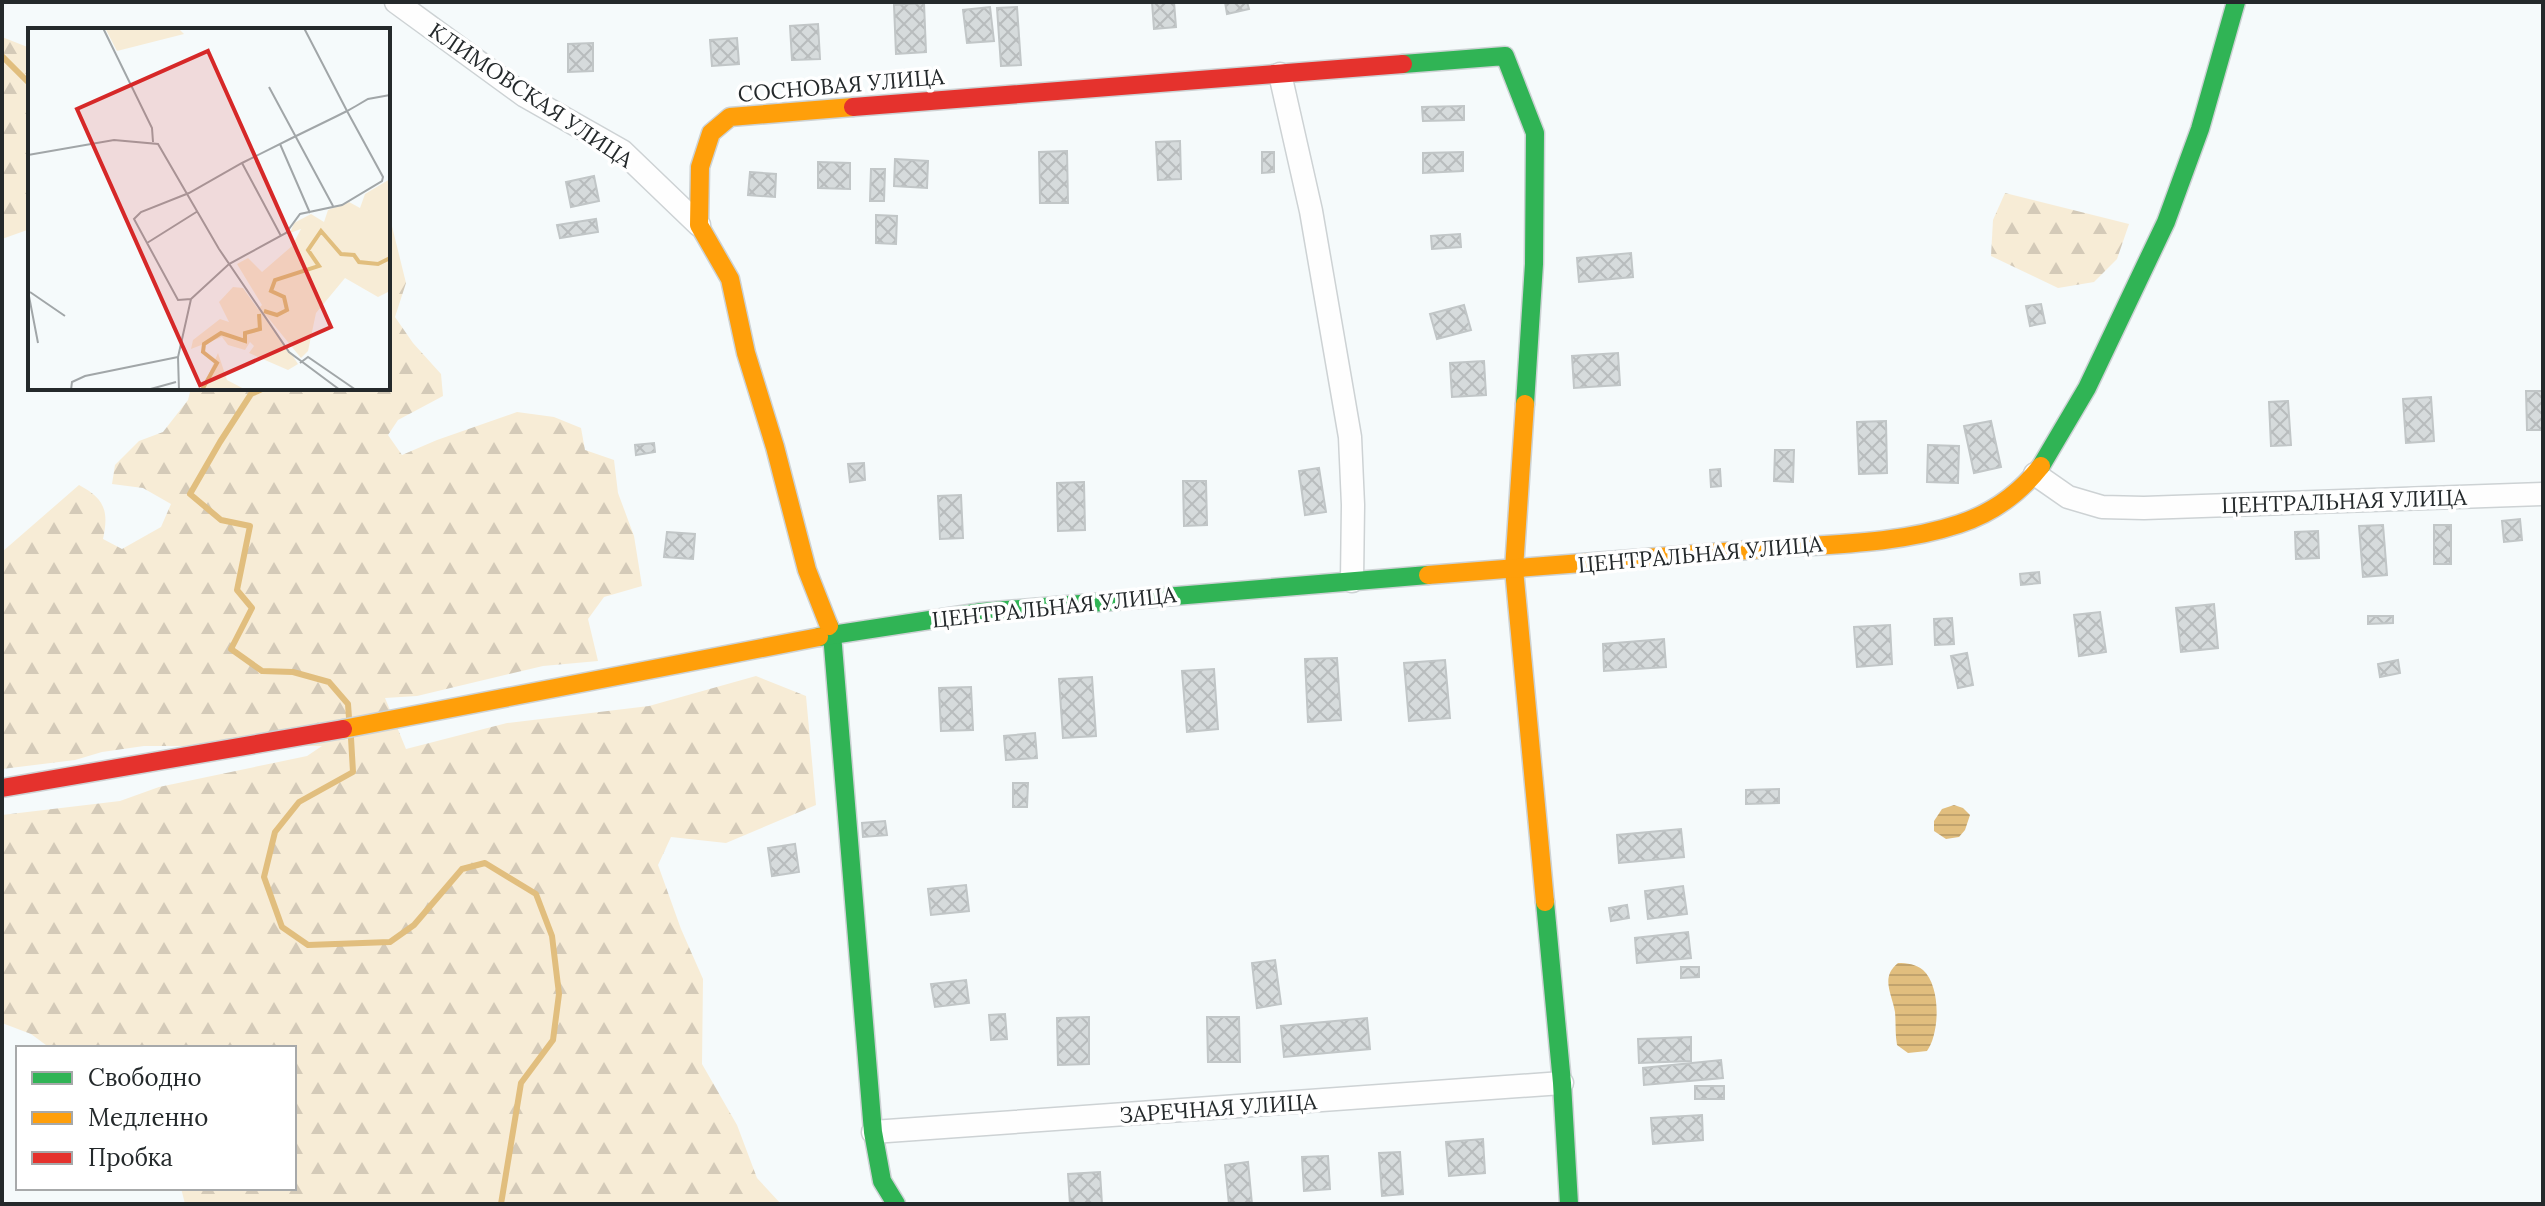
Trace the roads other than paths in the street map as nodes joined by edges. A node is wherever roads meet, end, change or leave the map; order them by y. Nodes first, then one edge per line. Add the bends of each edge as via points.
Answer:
1 (396, 2) edge
2 (2236, 2) edge
3 (1280, 74) junction
4 (699, 225) junction
5 (2035, 474) junction
6 (2543, 494) edge
7 (1514, 569) junction
8 (1352, 581) junction
9 (832, 634) junction
10 (2, 788) edge
11 (1562, 1083) junction
12 (873, 1132) junction
13 (896, 1204) edge
14 (1569, 1204) edge

1 - 4 street, КЛИМОВСКАЯ УЛИЦА via 525,96 622,151
2 - 5 street via 2190,160 2151,257 2083,396
3 - 4 street, СОСНОВАЯ УЛИЦА via 730,117 711,133 700,167
3 - 7 street, СОСНОВАЯ УЛИЦА via 1505,56 1535,133 1534,264
3 - 8 street via 1311,211 1350,437
4 - 9 street via 730,279 807,570
5 - 6 street, ЦЕНТРАЛЬНАЯ УЛИЦА via 2068,497 2102,507
5 - 7 street, ЦЕНТРАЛЬНАЯ УЛИЦА via 2003,503 1923,535
7 - 8 street, ЦЕНТРАЛЬНАЯ УЛИЦА
7 - 11 street
8 - 9 street, ЦЕНТРАЛЬНАЯ УЛИЦА via 982,612
9 - 10 street, ЦЕНТРАЛЬНАЯ УЛИЦА via 397,720
9 - 12 street
11 - 12 street, ЗАРЕЧНАЯ УЛИЦА
11 - 14 street
12 - 13 street via 882,1181

